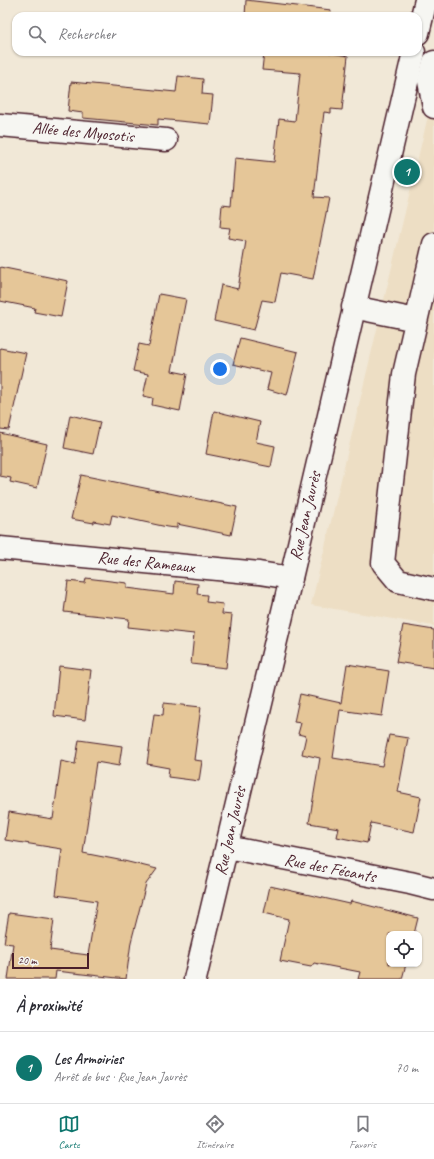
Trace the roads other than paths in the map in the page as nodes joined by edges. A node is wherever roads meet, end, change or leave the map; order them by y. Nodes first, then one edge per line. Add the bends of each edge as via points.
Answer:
1 (426, 0) edge
2 (422, 16) edge
3 (413, 56) edge
4 (434, 62) edge
5 (434, 107) edge
6 (0, 125) edge
7 (166, 140) dead end
8 (434, 244) edge
9 (353, 306) junction
10 (416, 320) junction
11 (0, 548) edge
12 (291, 578) junction
13 (434, 589) edge
14 (227, 847) junction
15 (434, 890) edge
16 (195, 979) edge

1 - 2 main road
3 - 9 main road, Rue Jean Jaurès
4 - 5 main road via 429,81
6 - 7 main road, Allée des Myosotis
8 - 10 main road
9 - 10 main road
9 - 12 main road, Rue Jean Jaurès
10 - 13 main road via 404,374 383,563 398,581
11 - 12 main road, Rue des Rameaux
12 - 14 main road, Rue Jean Jaurès
14 - 15 main road, Rue des Fécants
14 - 16 main road, Rue Jean Jaurès

